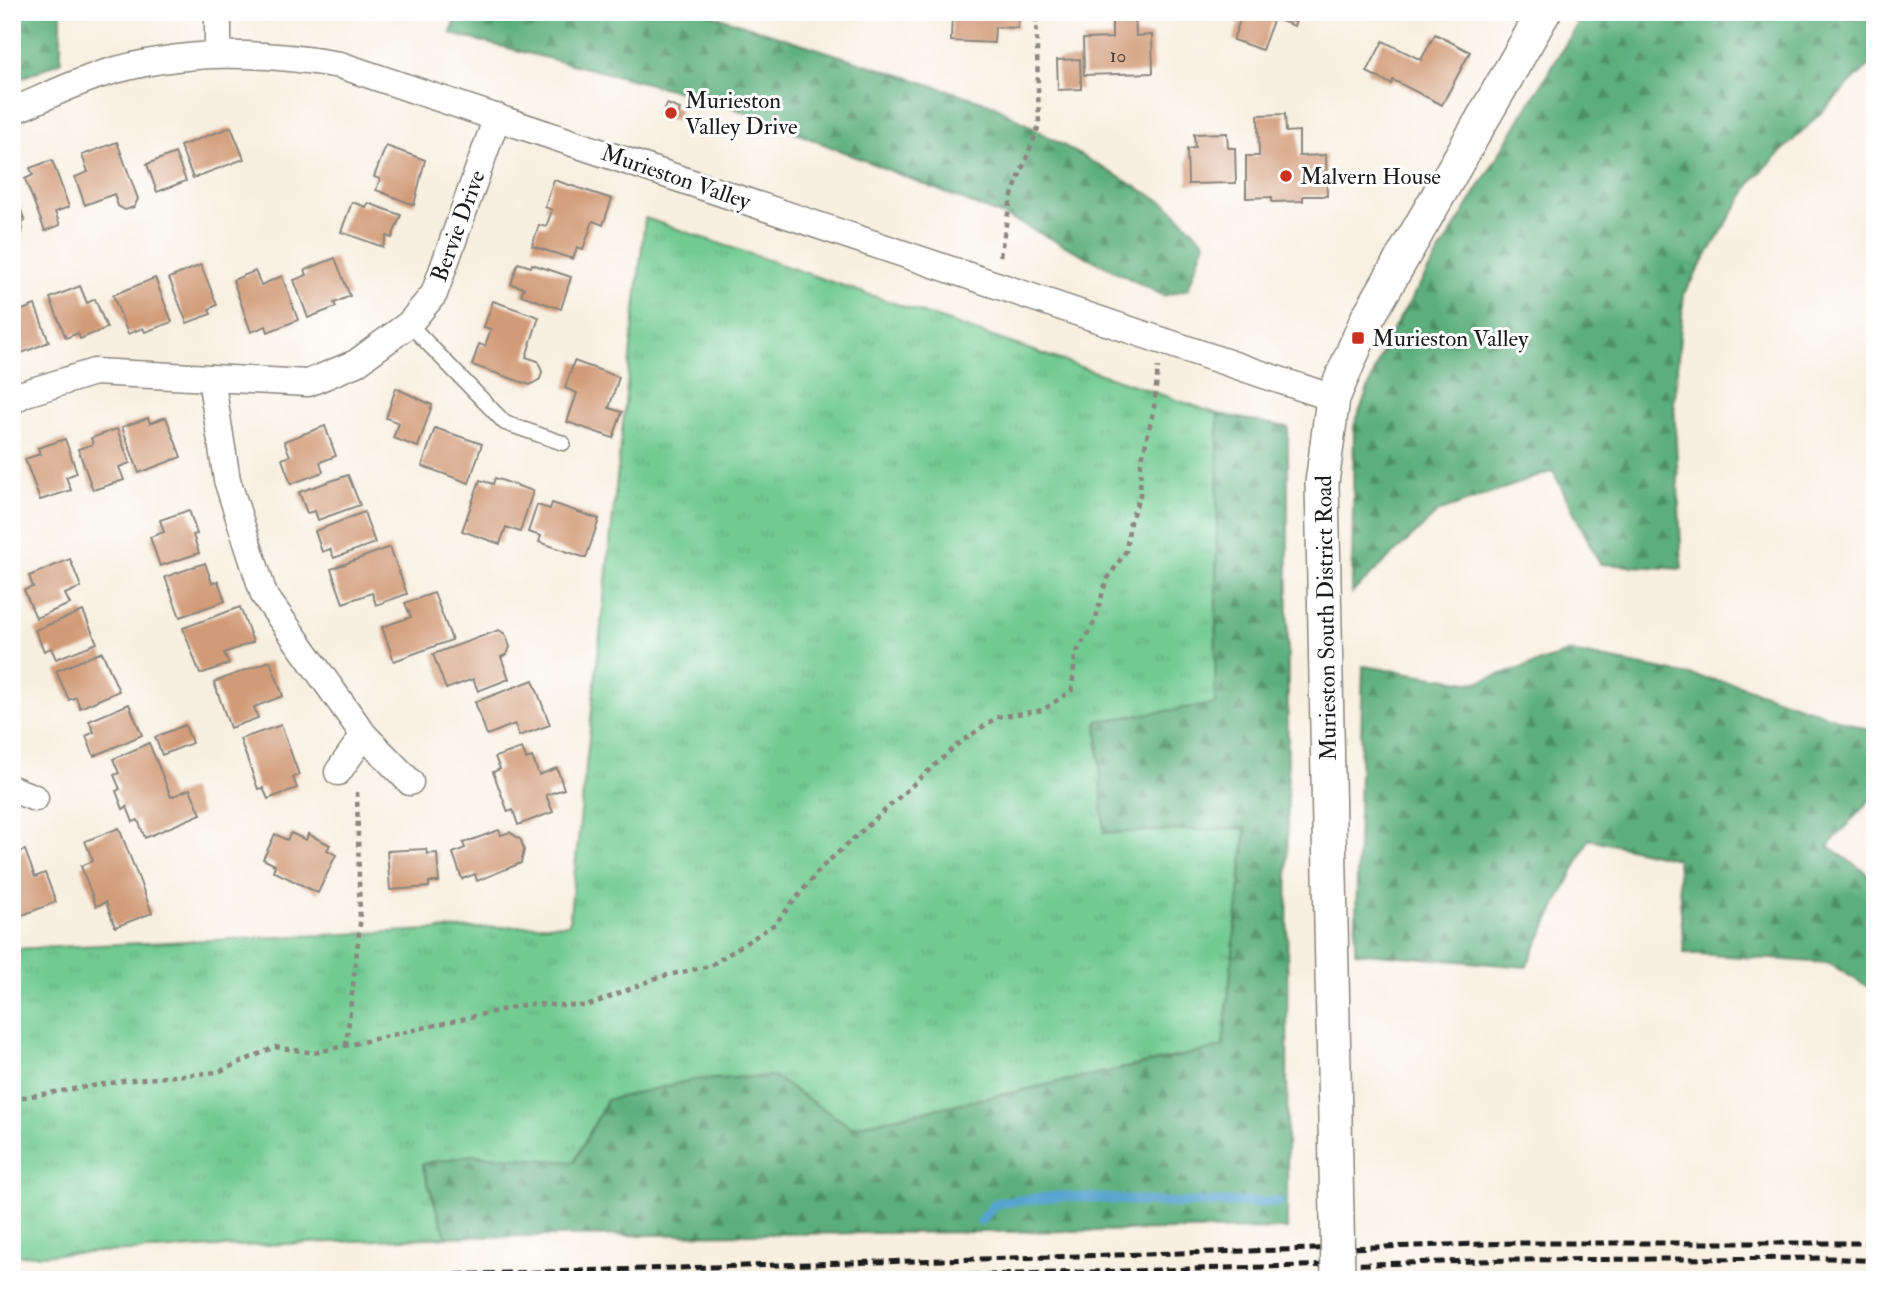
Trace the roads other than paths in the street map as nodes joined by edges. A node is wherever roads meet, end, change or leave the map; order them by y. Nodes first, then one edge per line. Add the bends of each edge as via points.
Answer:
1 (218, 12) edge
2 (1544, 12) edge
3 (218, 53) junction
4 (12, 111) edge
5 (497, 117) junction
6 (409, 324) junction
7 (211, 378) junction
8 (1333, 398) junction
9 (12, 401) edge
10 (563, 443) dead end
11 (364, 735) junction
12 (338, 772) road end
13 (410, 782) dead end
14 (1338, 1280) edge

1 - 3 street
2 - 8 street, Murieston South District Road via 1367,319
3 - 4 street, Murieston Valley via 159,60 101,74
3 - 5 street, Murieston Valley via 277,54 340,65
5 - 6 street, Bervie Drive via 434,294
5 - 8 street, Murieston Valley
6 - 7 street, Bervie Drive via 356,363 308,383
6 - 10 lane via 505,423
7 - 9 street, Bervie Drive via 94,372
7 - 11 street via 227,480 264,595
8 - 14 street, Murieston South District Road, bridge via 1322,483
11 - 12 street
11 - 13 street

